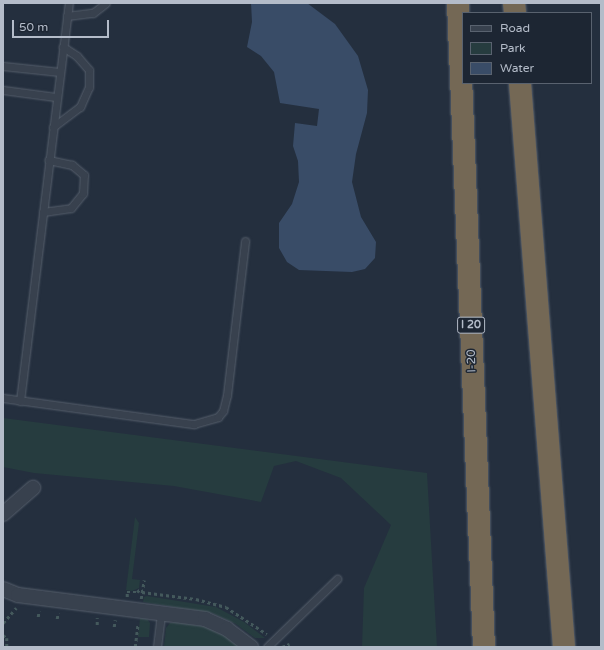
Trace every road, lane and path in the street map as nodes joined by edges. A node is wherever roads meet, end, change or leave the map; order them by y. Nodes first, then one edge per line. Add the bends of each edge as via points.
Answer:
1 (68, 3) edge
2 (106, 3) edge
3 (458, 3) edge
4 (67, 16) junction
5 (63, 47) junction
6 (3, 66) edge
7 (60, 72) junction
8 (520, 84) edge
9 (3, 90) edge
10 (56, 97) junction
11 (53, 127) junction
12 (49, 160) junction
13 (43, 212) junction
14 (245, 242) dead end
15 (3, 398) edge
16 (20, 401) junction
17 (33, 488) dead end
18 (3, 514) edge
19 (337, 579) dead end
20 (144, 580) dead end
21 (143, 586) junction
22 (3, 589) edge
23 (142, 592) dead end
24 (127, 598) dead end
25 (58, 611) dead end
26 (161, 612) junction
27 (98, 616) dead end
28 (116, 618) dead end
29 (57, 619) dead end
30 (97, 625) dead end
31 (114, 627) dead end
32 (3, 635) edge
33 (289, 644) dead end
34 (7, 647) edge
35 (157, 647) edge
36 (251, 647) edge
37 (268, 647) edge
38 (282, 647) edge
39 (484, 647) edge
40 (564, 647) edge

1 - 4 lane
2 - 4 lane via 93,13
3 - 39 highway, I-20 / I 20
4 - 5 lane
5 - 7 lane
5 - 11 lane via 77,56 89,70 89,87 80,107
6 - 7 lane
7 - 10 lane
8 - 40 highway
9 - 10 lane
10 - 11 lane
11 - 12 lane
12 - 13 lane
12 - 13 lane via 72,165 84,175 83,193 71,208
13 - 16 lane
14 - 16 lane via 228,395 223,411 218,417 194,424
15 - 16 lane
17 - 18 street
19 - 37 lane
20 - 21 path
21 - 23 path
21 - 24 path via 137,592 128,592
22 - 26 street via 18,595
25 - 29 path
26 - 35 lane
26 - 36 street via 215,623 236,634
27 - 30 path
28 - 31 path
32 - 34 path via 7,638
33 - 38 path

